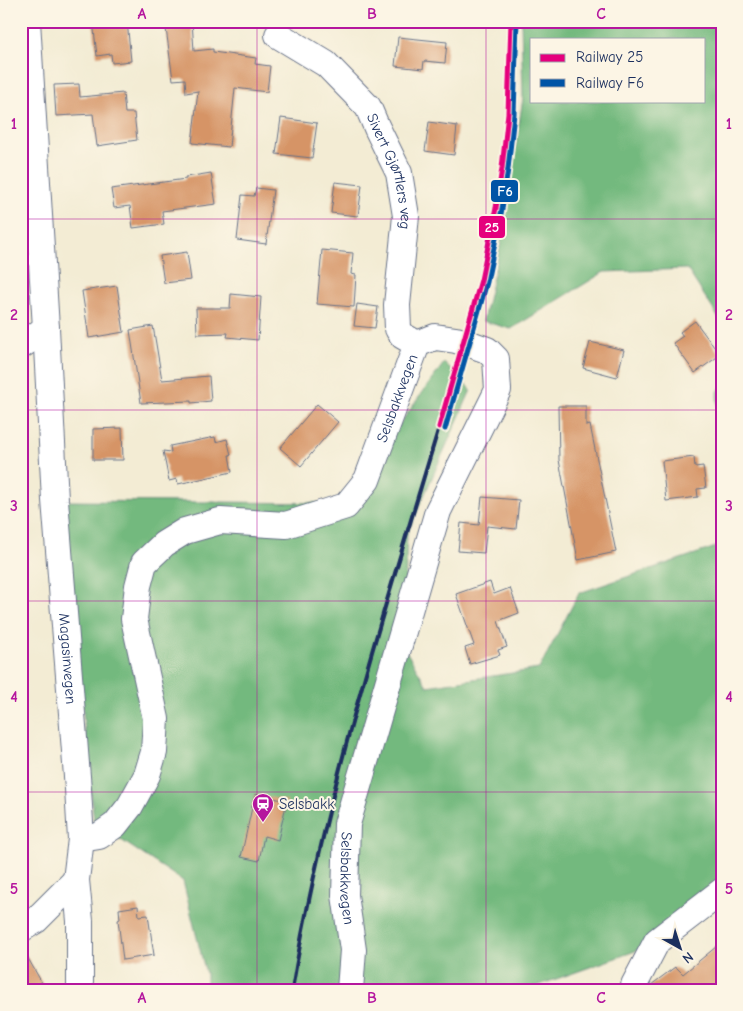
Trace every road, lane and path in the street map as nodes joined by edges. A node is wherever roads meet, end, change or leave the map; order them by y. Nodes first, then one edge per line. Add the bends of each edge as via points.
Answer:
1 (27, 21) edge
2 (278, 35) dead end
3 (46, 328) junction
4 (417, 344) junction
5 (21, 346) edge
6 (81, 839) junction
7 (76, 880) junction
8 (722, 892) edge
9 (21, 929) edge
10 (80, 990) edge
11 (350, 990) edge
12 (634, 990) edge

1 - 3 street, Magasinvegen
2 - 4 street, Sivert Gjørtlers veg via 326,64 368,107 399,173 406,216 396,305 398,328 403,336
3 - 5 street
3 - 6 street, Magasinvegen via 54,500
4 - 6 street, Selsbakkvegen via 366,480 346,506 286,525 220,521 185,531 164,544 144,563 134,619 156,719 154,752 130,806 115,825 99,836
4 - 11 street, Selsbakkvegen via 435,337 488,350 496,359 498,390 438,511 347,824 345,895 353,950
6 - 7 street, Magasinvegen
7 - 9 street via 36,920
7 - 10 street, Magasinvegen via 80,921
8 - 12 street via 657,941

